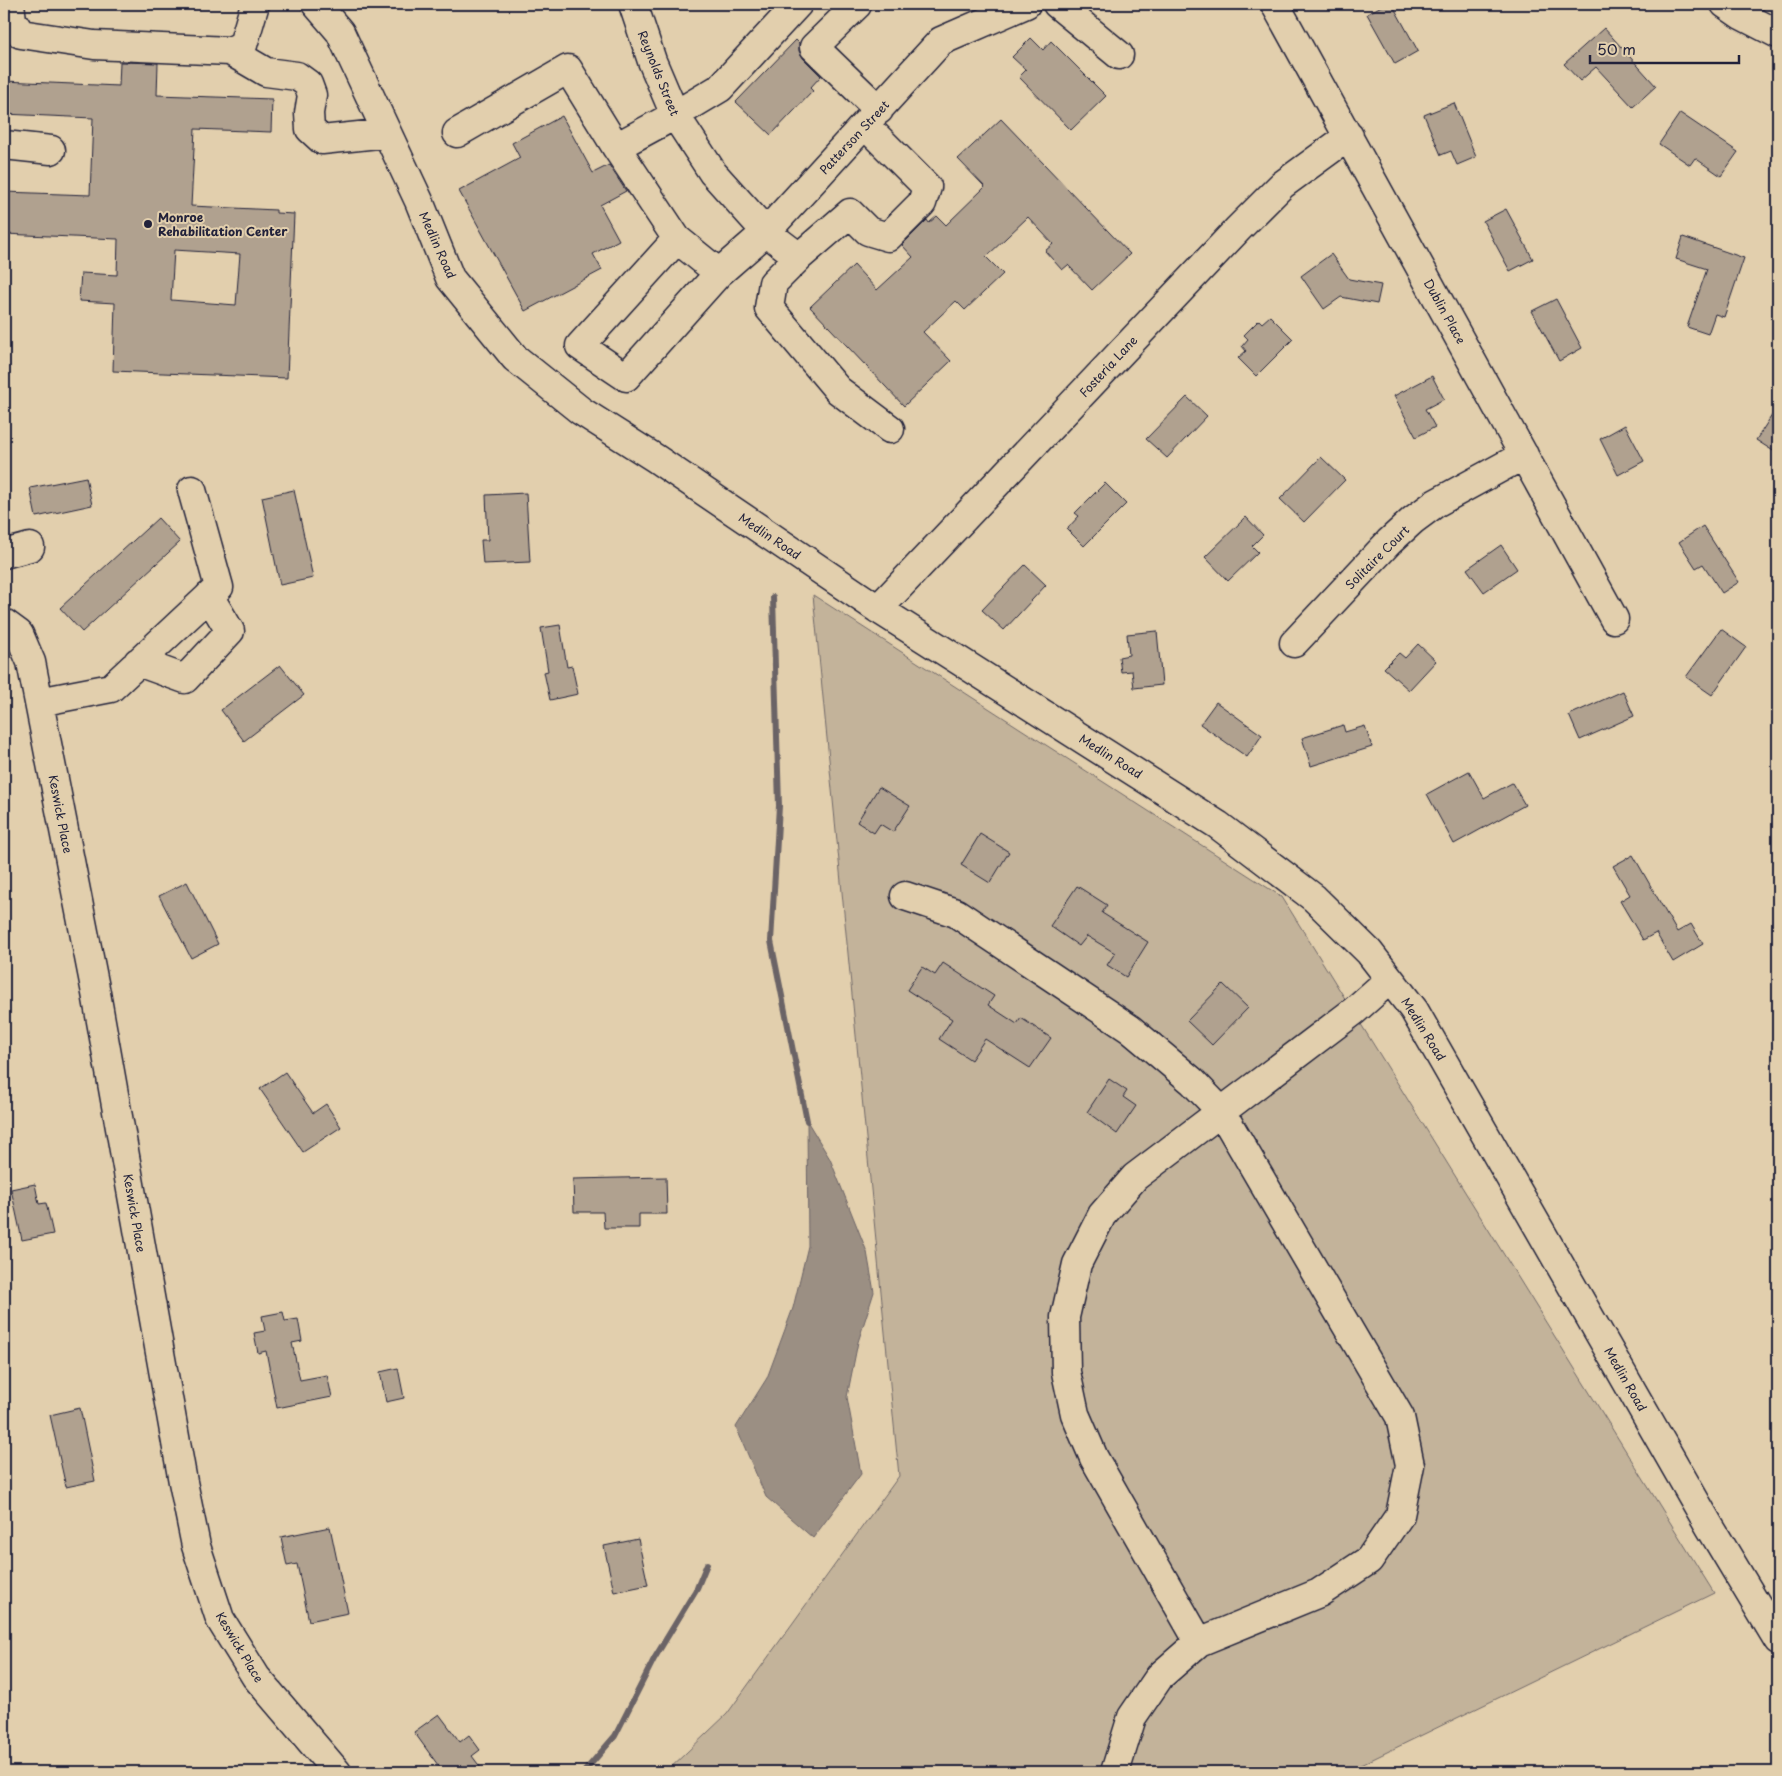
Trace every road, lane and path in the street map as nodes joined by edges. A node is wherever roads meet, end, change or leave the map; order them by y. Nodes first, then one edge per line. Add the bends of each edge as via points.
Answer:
1 (254, 4) edge
2 (316, 4) edge
3 (633, 4) edge
4 (798, 4) edge
5 (856, 4) edge
6 (1026, 4) edge
7 (1057, 4) edge
8 (1274, 4) edge
9 (1725, 4) edge
10 (9, 18) edge
11 (1778, 34) edge
12 (230, 51) junction
13 (1119, 55) dead end
14 (675, 115) junction
15 (872, 117) junction
16 (387, 132) junction
17 (457, 133) dead end
18 (1349, 136) junction
19 (4, 145) edge
20 (616, 147) junction
21 (51, 150) dead end
22 (766, 232) junction
23 (677, 239) junction
24 (799, 257) junction
25 (719, 273) junction
26 (890, 429) dead end
27 (1524, 455) junction
28 (192, 490) dead end
29 (209, 596) junction
30 (878, 609) junction
31 (1614, 619) dead end
32 (4, 623) edge
33 (1294, 644) dead end
34 (138, 662) junction
35 (39, 702) junction
36 (905, 896) dead end
37 (1390, 979) junction
38 (1221, 1111) junction
39 (1778, 1637) edge
40 (1199, 1642) junction
41 (337, 1772) edge
42 (1115, 1772) edge

1 - 12 street via 243,45
2 - 16 street, Medlin Road via 340,32
3 - 14 street, Reynolds Street
4 - 14 street via 720,88
5 - 15 street via 814,47
6 - 15 street, Patterson Street via 941,41
7 - 13 street
8 - 18 street, Dublin Place
9 - 11 street
10 - 12 street via 21,34 94,45
12 - 16 street via 266,72 296,76 308,84 312,95 310,129 322,140
14 - 20 street
14 - 22 street, Reynolds Street via 713,172
15 - 22 street, Patterson Street
15 - 24 street via 927,187 922,203 888,238 868,231 850,213
16 - 30 street, Medlin Road via 450,278 515,358 580,411
17 - 20 street via 568,69
18 - 27 street, Dublin Place
18 - 30 street, Fosteria Lane via 1282,185 1238,228
19 - 21 street
20 - 23 street
22 - 24 street, Reynolds Street
22 - 25 street, Patterson Street
23 - 25 street
23 - 25 street, Patterson Street via 580,346 626,377
24 - 26 street via 773,284 769,308 838,390
27 - 31 street, Dublin Place
27 - 33 street, Solitaire Court via 1436,503 1413,520
28 - 29 street via 219,587
29 - 34 street
29 - 34 street via 230,631 185,678
30 - 37 street, Medlin Road via 1218,824 1314,898 1369,952
32 - 35 street, Keswick Place via 19,634 31,662
34 - 35 street via 111,688
35 - 41 street, Keswick Place via 96,993 196,1546 220,1619 256,1677
36 - 38 street via 956,913 1130,1029 1192,1081
37 - 38 street via 1354,1011
37 - 39 street, Medlin Road via 1414,1010 1706,1518
38 - 40 street via 1135,1177 1102,1215 1077,1264 1065,1317 1066,1372 1075,1414 1094,1458
38 - 40 street via 1400,1417 1410,1465 1400,1515 1369,1560 1319,1593
40 - 42 street via 1160,1676 1132,1717

